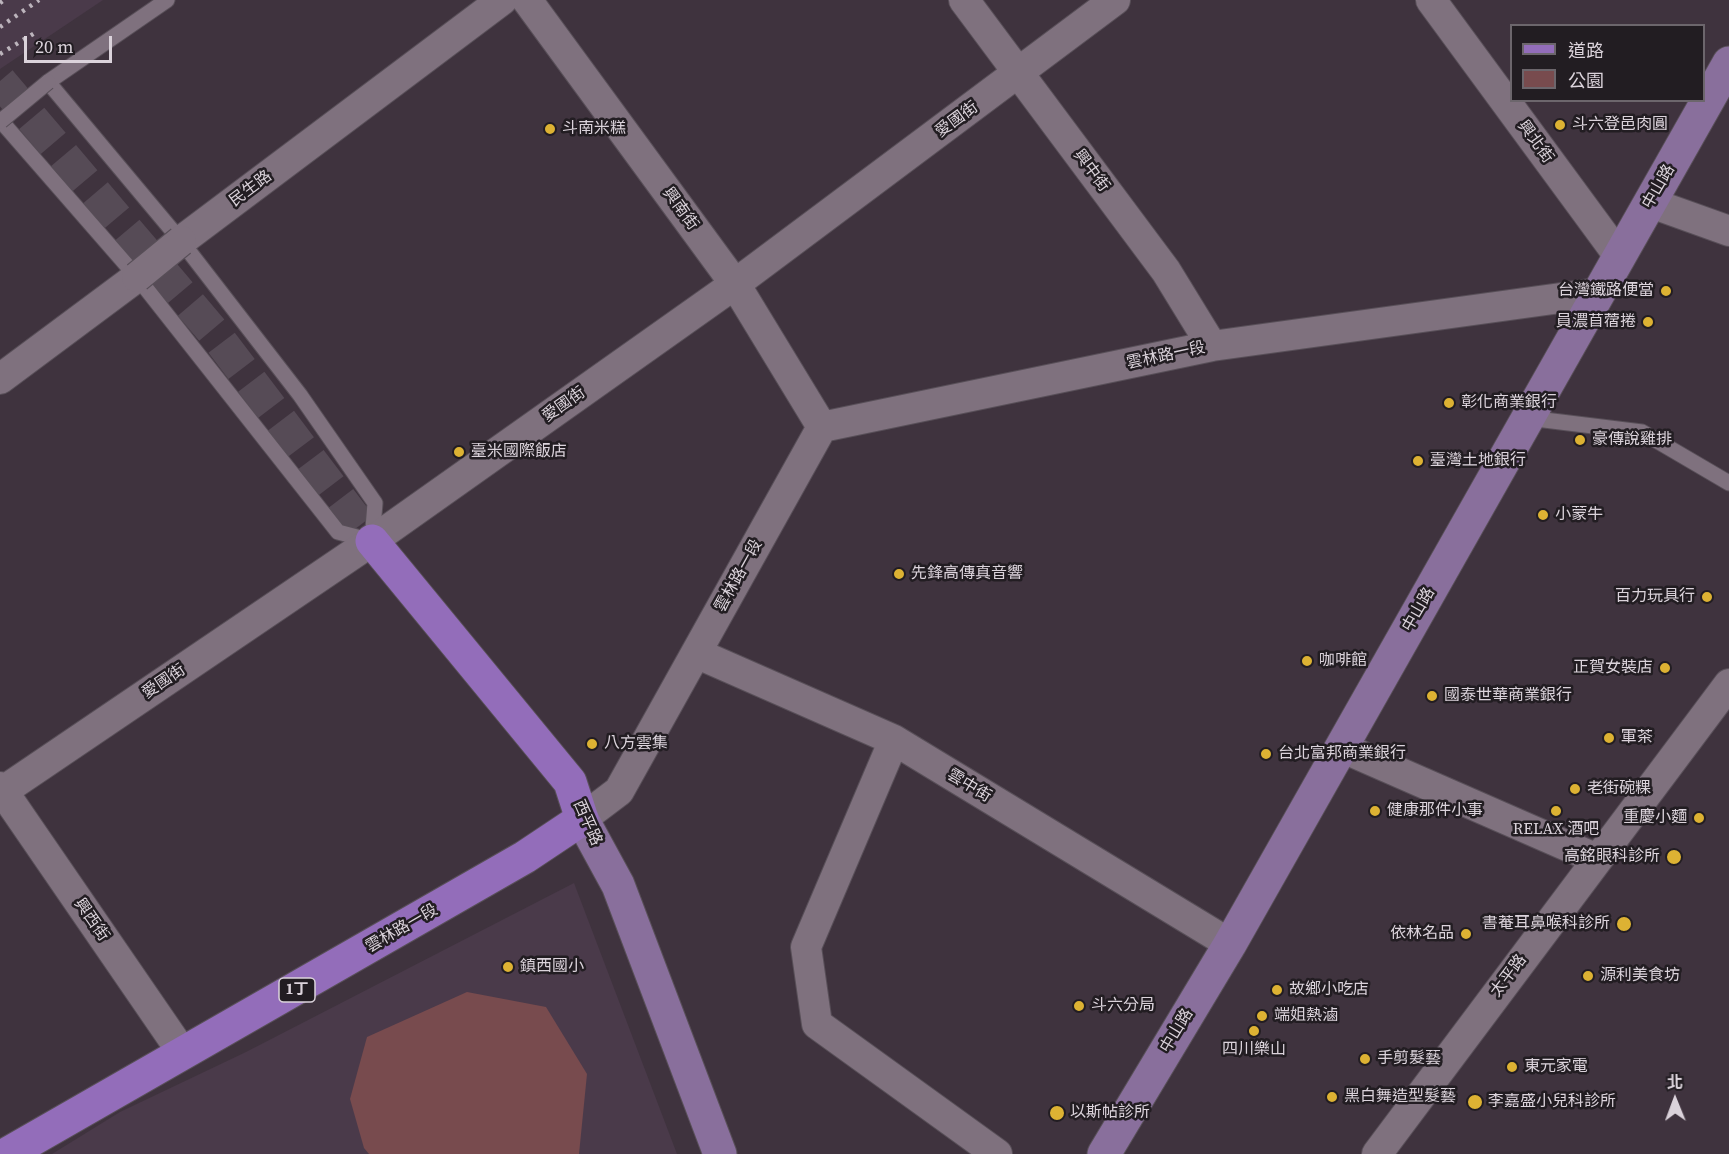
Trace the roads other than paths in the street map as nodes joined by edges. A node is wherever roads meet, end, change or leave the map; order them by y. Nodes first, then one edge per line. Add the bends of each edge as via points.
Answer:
1 (167, 0) edge
2 (502, 0) edge
3 (527, 0) edge
4 (964, 0) edge
5 (1115, 0) edge
6 (1431, 0) edge
7 (1729, 63) edge
8 (1018, 75) junction
9 (48, 82) junction
10 (1651, 203) junction
11 (1729, 231) edge
12 (181, 241) junction
13 (1619, 256) junction
14 (136, 277) junction
15 (735, 284) junction
16 (1597, 293) junction
17 (1212, 346) junction
18 (0, 379) edge
19 (1528, 418) junction
20 (822, 426) junction
21 (1729, 483) edge
22 (372, 542) junction
23 (696, 653) junction
24 (1729, 684) edge
25 (894, 740) junction
26 (1341, 747) junction
27 (1, 790) edge
28 (582, 819) junction
29 (1597, 859) junction
30 (1230, 944) junction
31 (182, 1052) junction
32 (8, 1154) edge
33 (720, 1154) edge
34 (997, 1154) edge
35 (1104, 1154) edge
36 (1377, 1154) edge

1 - 9 lane
2 - 12 street, 民生路
3 - 15 street, 興南街
4 - 8 street, 興中街
5 - 8 street, 愛國街
6 - 13 street, 興北街
7 - 10 street, 中山路
8 - 15 street, 愛國街
8 - 17 street, 興中街 via 1166,271
9 - 12 lane
9 - 14 lane, bridge via 2,121
10 - 11 street
10 - 13 street, 中山路
12 - 14 street, 民生路, bridge
12 - 22 lane via 300,395 375,503
13 - 16 street, 中山路
14 - 18 street, 民生路
14 - 22 lane via 338,532
15 - 20 street, 興南街
15 - 22 street, 愛國街
16 - 17 street, 雲林路一段
16 - 19 street, 中山路
17 - 20 street, 雲林路一段
19 - 21 lane via 1642,432
19 - 26 street, 中山路
20 - 23 street, 雲林路一段
22 - 27 street, 愛國街
22 - 28 main road, 西平路 via 570,783
23 - 25 street, 雲中街
23 - 28 street, 雲林路一段 via 619,791
24 - 29 street, 太平路
25 - 30 street, 雲中街
25 - 34 street via 807,947 817,1024
26 - 29 street
26 - 30 street, 中山路
27 - 31 street, 興西街
28 - 31 main road, 雲林路一段 / 1丁 via 515,863 249,1018
28 - 33 street, 西平路 via 618,885
29 - 36 street, 太平路
30 - 35 street, 中山路
31 - 32 main road, 雲林路一段 / 1丁

